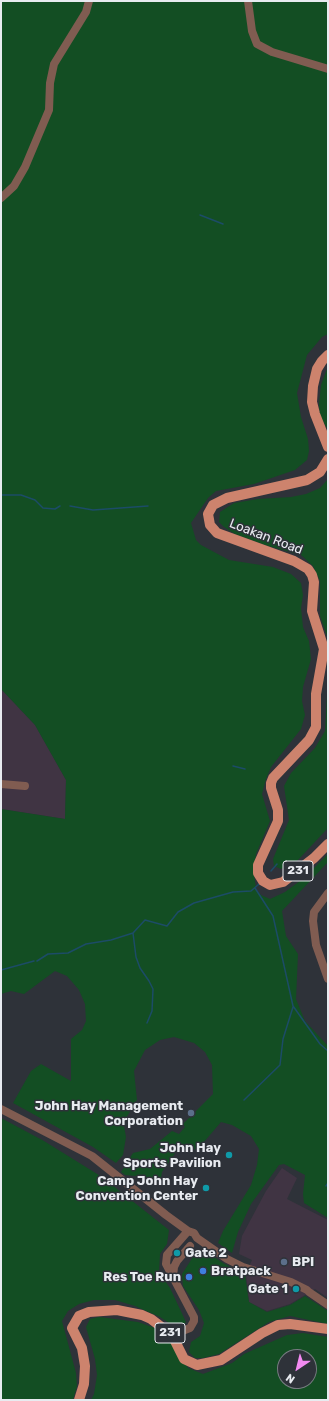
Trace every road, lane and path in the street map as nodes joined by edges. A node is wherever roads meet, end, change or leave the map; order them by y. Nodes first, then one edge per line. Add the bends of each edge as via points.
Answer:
1 (89, 1) edge
2 (248, 1) edge
3 (328, 69) edge
4 (1, 198) edge
5 (328, 355) edge
6 (328, 447) edge
7 (328, 459) edge
8 (1, 784) edge
9 (25, 786) dead end
10 (328, 844) edge
11 (328, 893) edge
12 (328, 979) edge
13 (1, 1109) edge
14 (185, 1235) junction
15 (197, 1238) junction
16 (190, 1246) junction
17 (173, 1280) junction
18 (328, 1305) edge
19 (328, 1329) edge
20 (172, 1335) junction
21 (79, 1400) edge

1 - 4 street via 86,12 54,64 49,110 25,167 14,186
2 - 3 street via 252,31 257,44 272,52
5 - 6 main road via 317,370 312,386 312,402
7 - 10 main road, Loakan Road / 231 via 320,472 307,480 228,498 214,504 208,514 210,525 217,533 294,561 308,569 314,582 312,611 324,649 316,694 316,727 271,783 278,815 276,827 258,865 258,873 270,885 283,882
8 - 9 street
11 - 12 street via 314,912 313,921 316,945
13 - 14 street via 92,1156
14 - 15 street via 194,1233
14 - 16 street via 184,1242
14 - 17 street via 166,1255 166,1264
15 - 16 street
15 - 18 street via 236,1264 291,1282
16 - 17 street via 174,1267
17 - 20 street via 194,1317 190,1328
19 - 20 main road, 231 via 278,1325 221,1360 197,1365 184,1359
20 - 21 main road, 231 via 151,1319 131,1312 96,1311 79,1316 72,1328 82,1348 86,1375

